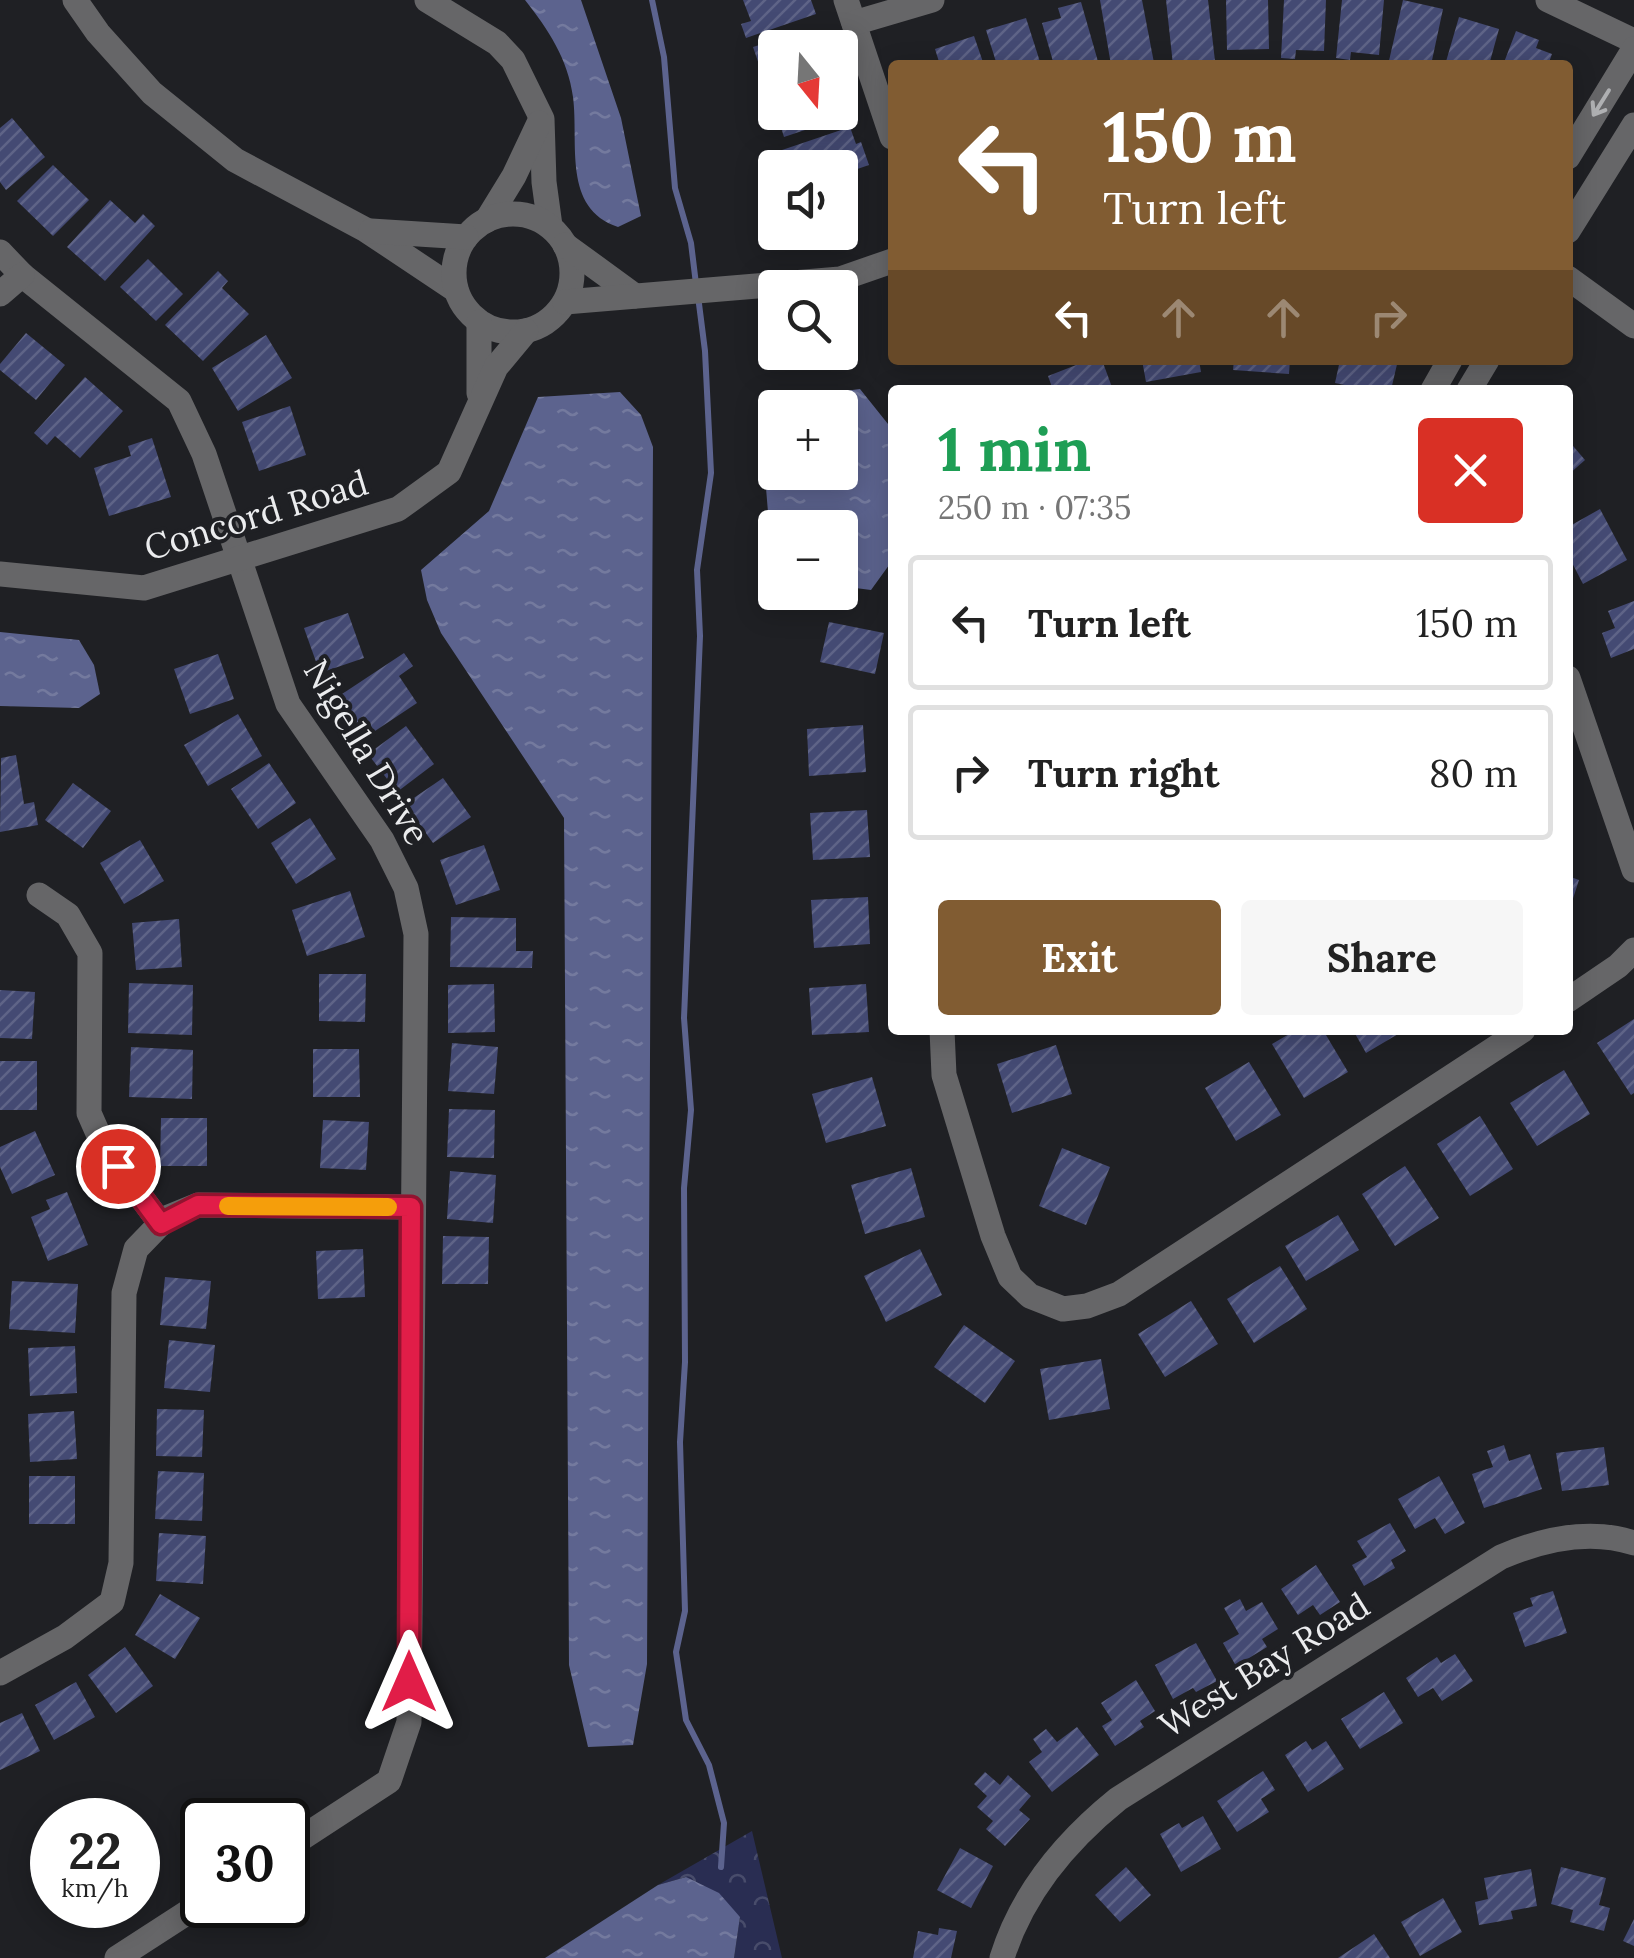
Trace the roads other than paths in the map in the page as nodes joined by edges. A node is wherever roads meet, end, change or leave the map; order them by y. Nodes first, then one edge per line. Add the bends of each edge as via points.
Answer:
1 (75, 0) edge
2 (426, 0) edge
3 (932, 0) edge
4 (1548, 0) edge
5 (850, 12) edge
6 (1634, 42) edge
7 (1634, 49) edge
8 (542, 119) junction
9 (888, 125) edge
10 (1634, 125) edge
11 (1573, 149) edge
12 (487, 220) junction
13 (1573, 223) edge
14 (366, 230) junction
15 (558, 236) junction
16 (466, 238) junction
17 (0, 252) edge
18 (888, 262) edge
19 (22, 275) junction
20 (1573, 282) edge
21 (456, 290) junction
22 (0, 294) edge
23 (635, 296) junction
24 (565, 302) junction
25 (479, 322) junction
26 (1634, 326) edge
27 (526, 331) junction
28 (479, 408) junction
29 (241, 558) junction
30 (0, 574) edge
31 (1573, 693) edge
32 (1634, 870) edge
33 (39, 895) dead end
34 (1634, 950) edge
35 (1573, 997) edge
36 (942, 1035) edge
37 (1515, 1035) edge
38 (411, 1207) junction
39 (161, 1224) junction
40 (1634, 1543) edge
41 (0, 1673) edge
42 (310, 1833) edge
43 (180, 1917) edge
44 (118, 1958) edge
45 (1002, 1958) edge

1 - 14 street via 152,94 235,160
2 - 8 street via 497,43 513,60
3 - 5 street
4 - 6 street
5 - 9 street
7 -> 11 street
8 - 12 street
8 - 15 street via 544,182
10 - 13 street
12 - 15 street via 519,214
12 - 16 street
14 - 16 street
14 - 21 street
15 - 23 street
15 - 24 street via 572,264
16 - 21 street via 457,254
17 - 19 street, Nigella Drive
18 - 23 street via 840,279
19 - 22 street
19 - 29 street, Nigella Drive via 179,401
20 - 26 street
21 - 25 street
23 - 24 street
24 - 27 street
25 - 27 street via 494,330
25 - 28 street, Concord Road
27 - 28 street, Concord Road via 496,367
28 - 29 street, Concord Road via 449,472 398,509
29 - 30 street, Concord Road via 144,588
29 - 38 street, Nigella Drive via 288,704 382,840 406,888 416,934
31 - 32 street
33 - 39 street via 68,915 90,953 90,1113 104,1146
34 - 35 street
36 - 37 street via 944,1075 1000,1256 1010,1278 1030,1296 1062,1309 1119,1294
38 - 39 street via 198,1205
38 - 42 street, Nigella Drive via 409,1722 389,1781
39 - 41 street via 136,1249 124,1293 121,1563 112,1602
40 - 45 street, West Bay Road via 1562,1537 1501,1557 1118,1799 1042,1877
43 - 44 street

